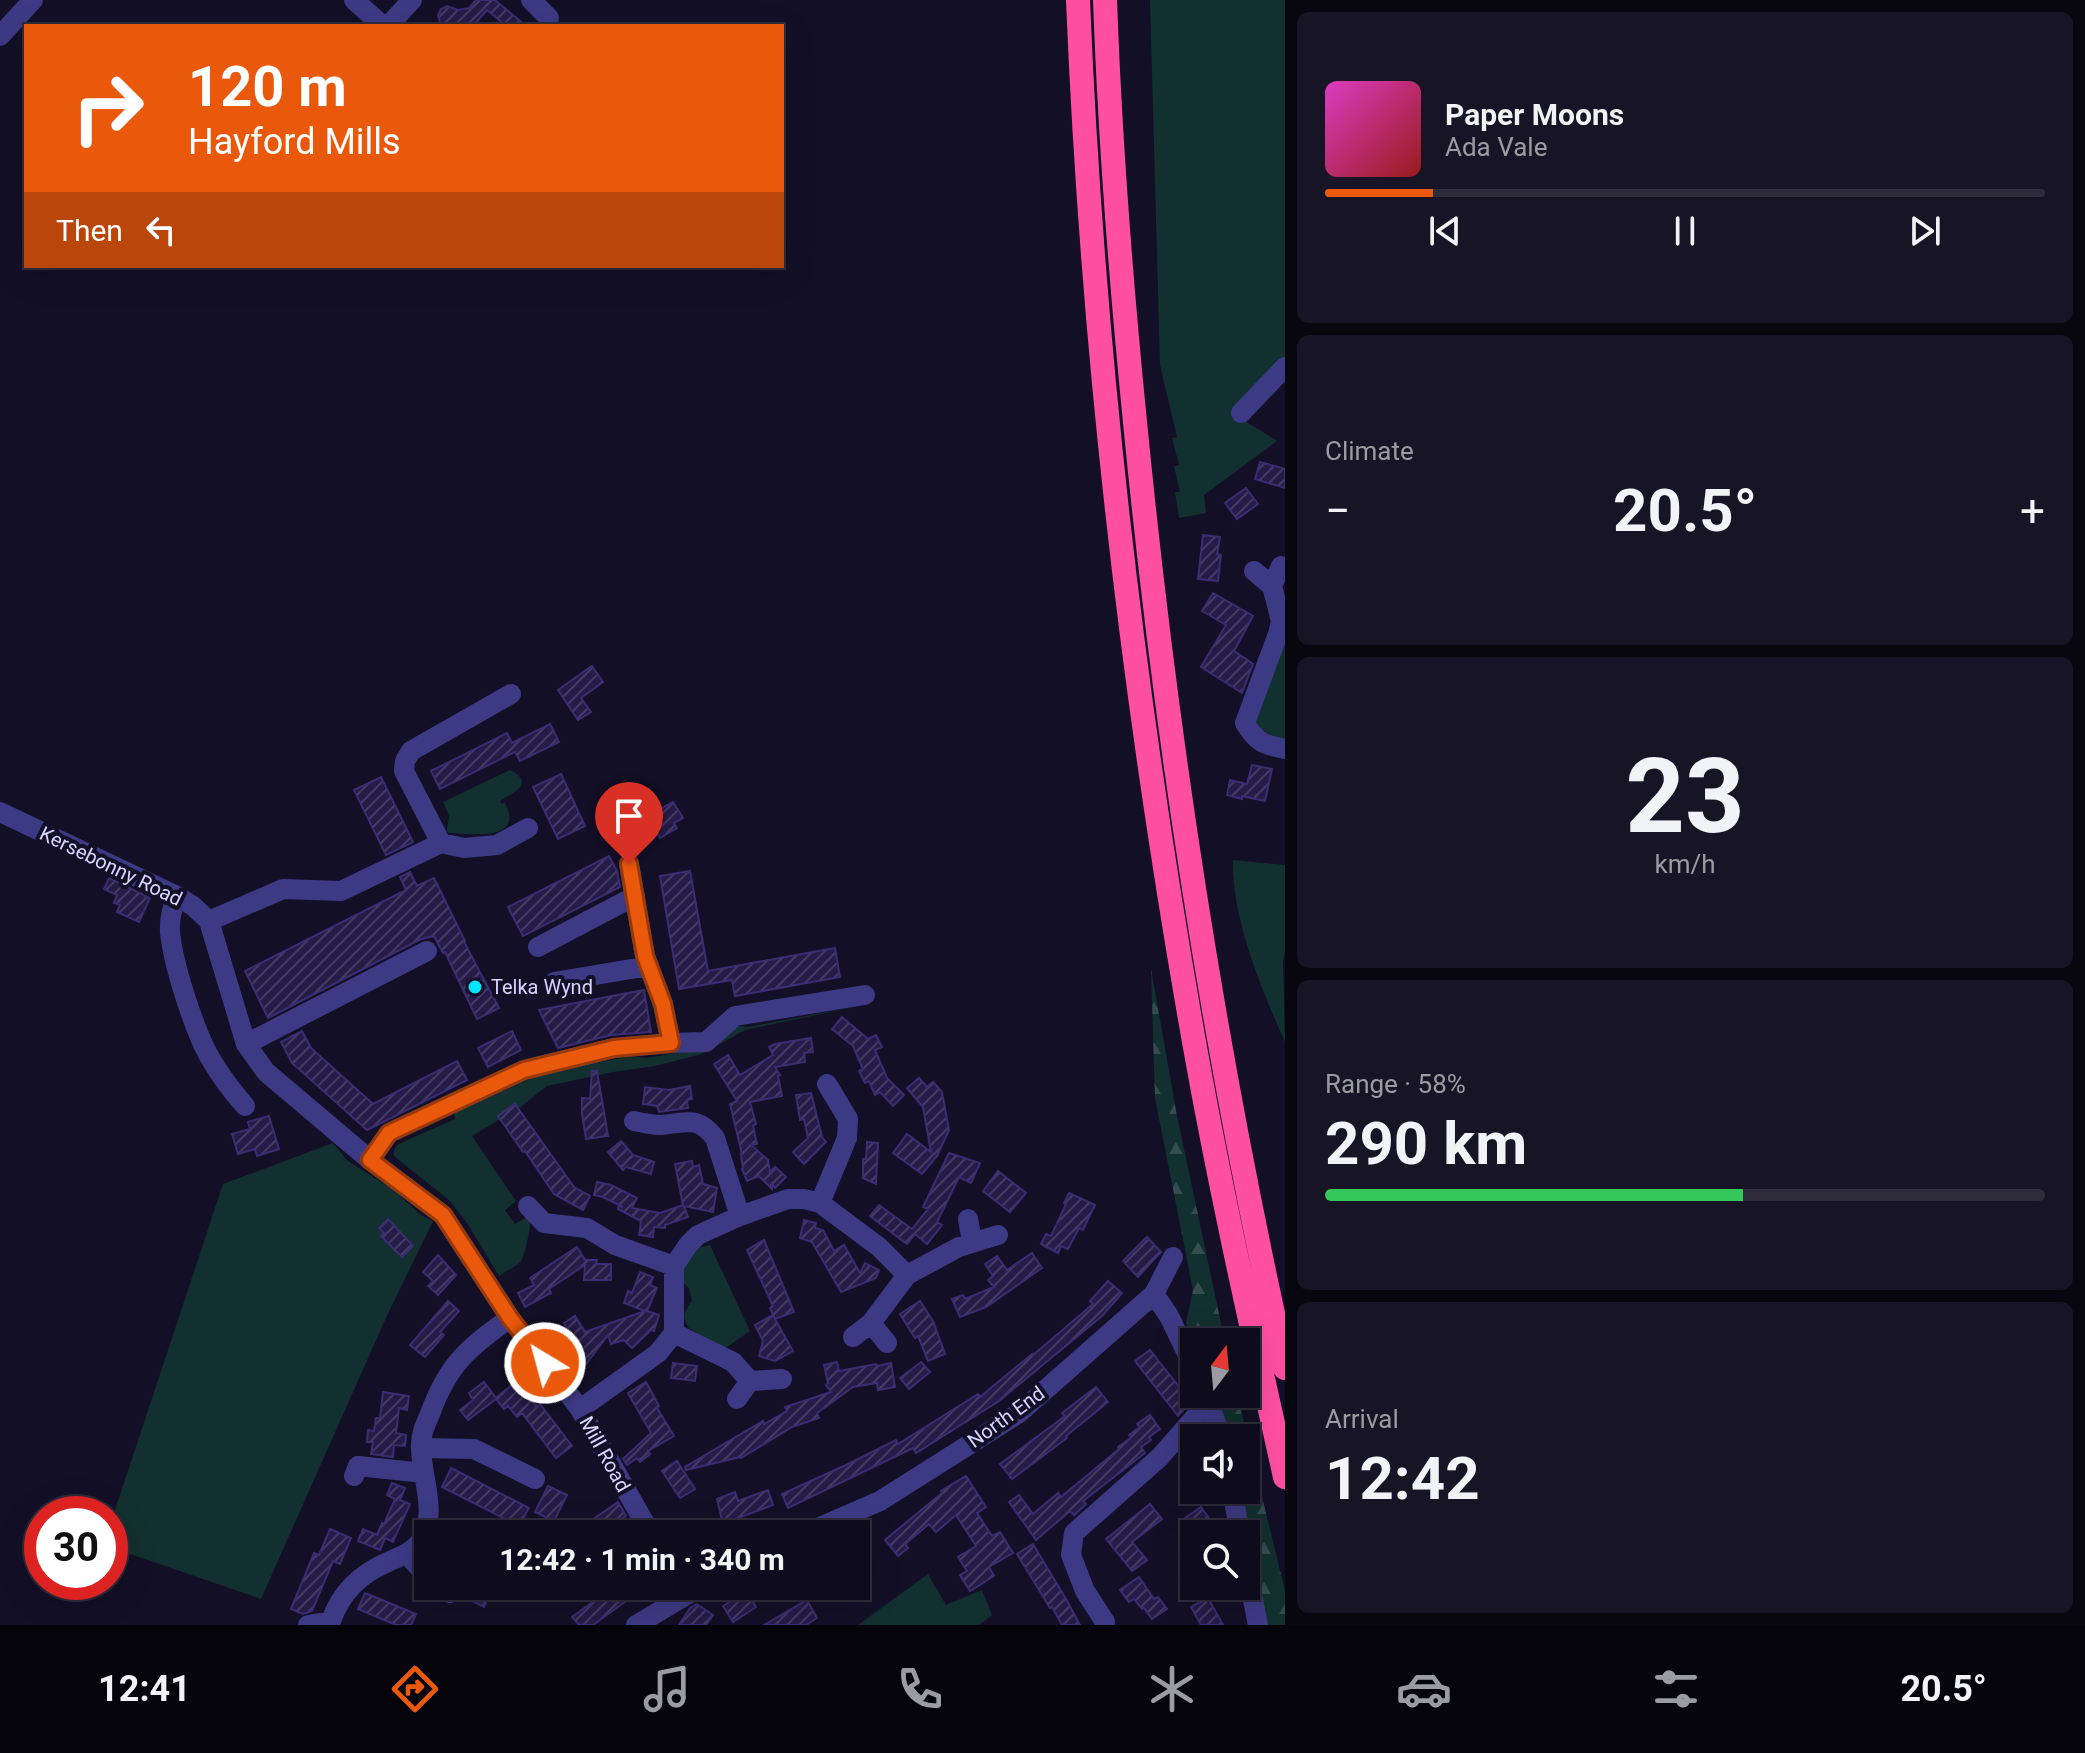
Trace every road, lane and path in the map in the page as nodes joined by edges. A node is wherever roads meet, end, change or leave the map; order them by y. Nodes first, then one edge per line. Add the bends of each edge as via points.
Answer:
1 (33, 0) edge
2 (354, 0) edge
3 (412, 0) edge
4 (1078, 0) edge
5 (1105, 0) edge
6 (528, 6) edge
7 (549, 18) dead end
8 (384, 24) edge
9 (388, 24) edge
10 (0, 36) edge
11 (1285, 367) edge
12 (1241, 413) dead end
13 (1281, 566) dead end
14 (1254, 571) dead end
15 (1272, 586) junction
16 (1282, 635) edge
17 (511, 694) dead end
18 (1285, 749) edge
19 (0, 812) edge
20 (527, 825) dead end
21 (441, 843) junction
22 (629, 864) dead end
23 (177, 896) junction
24 (635, 896) junction
25 (209, 921) junction
26 (538, 947) dead end
27 (427, 951) dead end
28 (649, 966) junction
29 (554, 982) dead end
30 (865, 995) dead end
31 (671, 1043) junction
32 (246, 1044) junction
33 (827, 1084) dead end
34 (245, 1106) dead end
35 (634, 1121) dead end
36 (370, 1160) junction
37 (820, 1203) junction
38 (528, 1206) dead end
39 (740, 1216) junction
40 (968, 1219) dead end
41 (998, 1235) dead end
42 (972, 1242) junction
43 (1173, 1257) dead end
44 (674, 1266) junction
45 (907, 1275) junction
46 (1154, 1294) junction
47 (510, 1318) junction
48 (871, 1323) junction
49 (674, 1333) junction
50 (853, 1337) dead end
51 (1180, 1339) edge
52 (887, 1343) dead end
53 (1285, 1368) edge
54 (782, 1379) dead end
55 (750, 1381) junction
56 (737, 1399) dead end
57 (1199, 1408) edge
58 (580, 1409) junction
59 (421, 1448) junction
60 (424, 1473) junction
61 (354, 1476) dead end
62 (1285, 1477) edge
63 (535, 1479) dead end
64 (643, 1520) edge
65 (836, 1520) edge
66 (407, 1554) junction
67 (414, 1562) edge
68 (674, 1600) edge
69 (1253, 1600) edge
70 (1105, 1622) dead end
71 (336, 1623) edge
72 (308, 1625) edge
73 (636, 1625) edge
74 (1258, 1625) edge

1 - 10 street
2 - 8 street
3 - 9 street
4 - 62 highway via 1099,319 1154,793 1193,1036
5 - 53 highway via 1123,300 1179,788 1217,1030
6 - 7 street
11 - 12 street
13 - 15 street
14 - 15 street
15 - 16 street
16 - 18 street via 1245,723 1254,739
17 - 21 street via 411,751 405,761 404,771
19 - 23 street, Kersebonny Road
20 - 21 street via 497,845 464,848
21 - 25 street via 341,891 283,889
22 - 24 street
23 - 25 street, Kersebonny Road
23 - 34 street via 170,932 190,1008 210,1059
24 - 26 street
24 - 28 street
25 - 32 street
27 - 32 street
28 - 29 street
28 - 31 street
30 - 31 street via 735,1016 706,1042
31 - 36 street via 614,1048 524,1070 389,1133
32 - 36 street via 266,1072
33 - 37 street via 848,1119 847,1138
35 - 39 street via 698,1122 708,1129
36 - 47 street, Mill Road via 443,1215
37 - 39 street via 788,1199
37 - 45 street
38 - 44 street via 540,1231 587,1228 615,1245
39 - 44 street via 698,1235
40 - 42 street
41 - 42 street
42 - 45 street
43 - 46 street, North End
44 - 49 street
45 - 48 street
46 - 51 street
46 - 65 street, North End via 1019,1413 880,1501
47 - 58 street, Mill Road
47 - 59 street via 448,1372 421,1436
48 - 50 street
48 - 52 street
49 - 55 street via 733,1362
49 - 58 street via 658,1353
54 - 55 street
55 - 56 street
57 - 70 street via 1160,1457 1074,1533 1071,1555
58 - 64 street, Mill Road
59 - 60 street
59 - 63 street via 474,1449
60 - 61 street via 358,1466
60 - 66 street via 429,1516 418,1545
66 - 67 street
66 - 71 street via 373,1568 346,1591 337,1605
68 - 73 street
69 - 74 street
71 - 72 street

